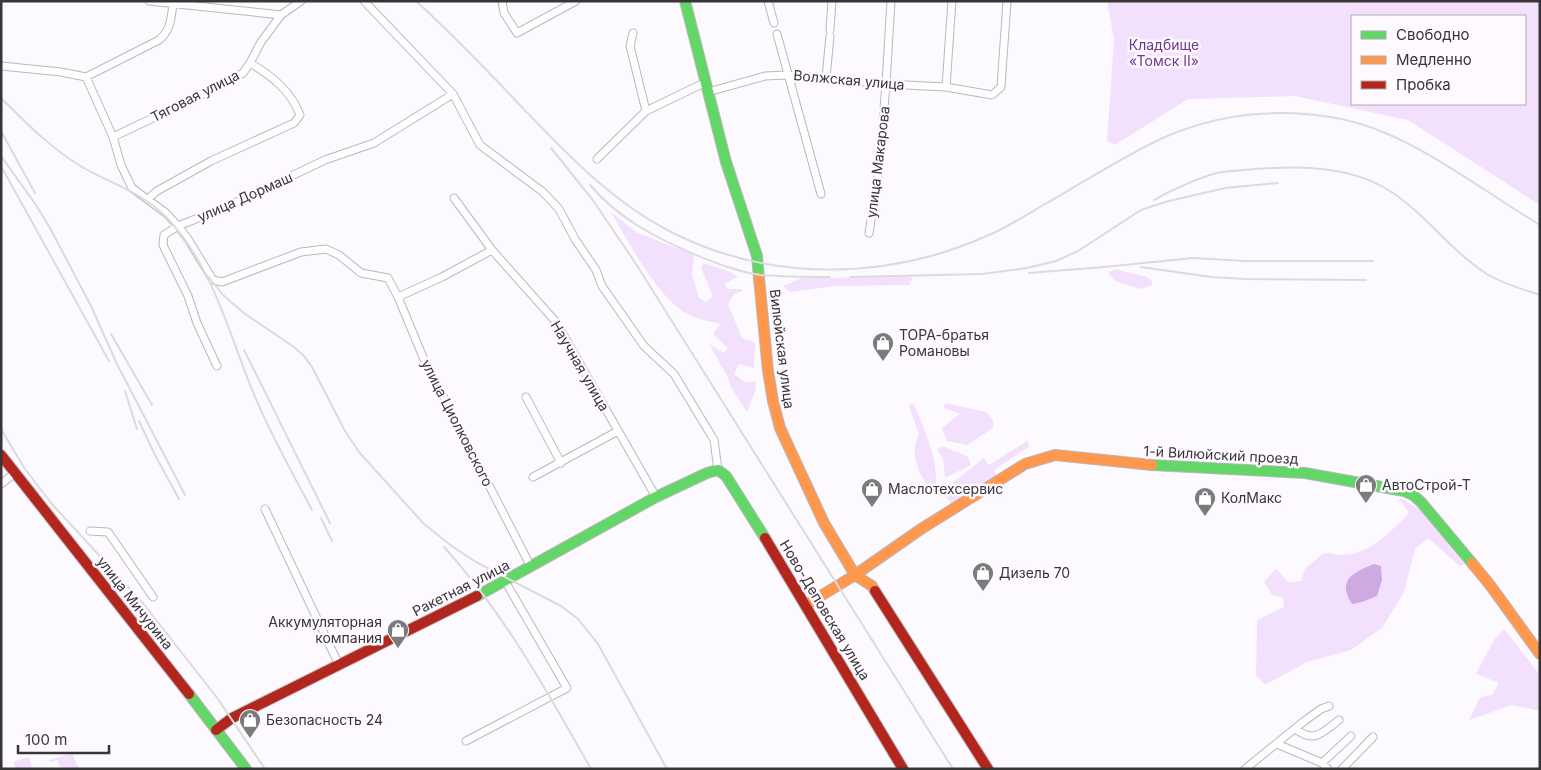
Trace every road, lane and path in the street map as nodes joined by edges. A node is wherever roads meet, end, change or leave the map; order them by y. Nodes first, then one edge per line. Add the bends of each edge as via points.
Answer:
1 (149, 1) edge
2 (301, 1) edge
3 (364, 1) edge
4 (502, 1) edge
5 (576, 1) edge
6 (685, 1) edge
7 (768, 1) edge
8 (832, 1) edge
9 (891, 1) edge
10 (952, 1) edge
11 (1008, 1) edge
12 (173, 4) junction
13 (281, 15) junction
14 (774, 23) dead end
15 (633, 32) dead end
16 (776, 34) dead end
17 (250, 63) junction
18 (4, 66) edge
19 (788, 75) junction
20 (86, 77) junction
21 (826, 78) junction
22 (886, 84) junction
23 (707, 87) junction
24 (946, 87) junction
25 (453, 94) junction
26 (646, 111) junction
27 (113, 137) junction
28 (597, 159) dead end
29 (821, 194) dead end
30 (454, 198) dead end
31 (148, 199) junction
32 (178, 226) junction
33 (869, 233) dead end
34 (492, 250) junction
35 (398, 297) junction
36 (217, 366) dead end
37 (526, 397) dead end
38 (618, 431) junction
39 (1, 454) edge
40 (562, 463) junction
41 (718, 470) junction
42 (15, 472) junction
43 (533, 477) dead end
44 (1, 484) edge
45 (656, 497) junction
46 (265, 508) dead end
47 (90, 531) dead end
48 (531, 567) junction
49 (855, 575) junction
50 (505, 582) junction
51 (153, 597) dead end
52 (806, 606) junction
53 (1540, 654) edge
54 (339, 665) junction
55 (1328, 706) dead end
56 (1339, 720) dead end
57 (1296, 729) junction
58 (216, 730) junction
59 (1351, 736) dead end
60 (1373, 738) dead end
61 (466, 741) dead end
62 (1277, 744) junction
63 (1322, 763) junction
64 (246, 769) edge
65 (903, 769) edge
66 (988, 769) edge
67 (1245, 769) edge
68 (1328, 769) edge
69 (1342, 769) edge

1 - 12 street
2 - 13 street, Тяговая улица
3 - 25 street
4 - 5 street via 504,14 517,33
6 - 23 street, Вилюйская улица
7 - 14 street
8 - 21 street
9 - 22 street, улица Макарова
10 - 24 street
11 - 24 street, Волжская улица via 1001,87 992,95
12 - 13 street
12 - 20 street via 167,34
13 - 17 street, Тяговая улица
15 - 26 street via 630,46
16 - 19 street
17 - 27 street, Тяговая улица via 243,73
17 - 31 street via 278,82 294,102 300,115 294,123 211,162
18 - 20 street
19 - 21 street, Волжская улица
19 - 23 street, Волжская улица
19 - 29 street
20 - 27 street
21 - 22 street, Волжская улица
22 - 24 street, Волжская улица
22 - 33 street, улица Макарова via 879,169
23 - 26 street, Волжская улица
23 - 49 street, Вилюйская улица via 726,162 757,256 768,371 780,428 824,523
25 - 32 street, улица Дормаш via 374,143 325,160
25 - 41 street via 480,145 543,192 559,209 596,270 602,286 644,346 674,374 714,440
26 - 28 street, Волжская улица
27 - 31 street via 132,188
30 - 34 street, Научная улица
31 - 32 street
32 - 35 street, улица Циолковского via 213,280 222,282 301,252 326,249 361,273 388,278
32 - 36 street, улица Дормаш via 164,235 162,245 188,296
34 - 35 street
34 - 38 street, Научная улица via 556,322
35 - 48 street, улица Циолковского via 423,357
37 - 40 street
38 - 40 street
38 - 45 street, Научная улица
39 - 42 street, улица Мичурина
40 - 43 street
41 - 45 street, Ракетная улица
41 - 52 street, Ново-Деповская улица via 744,502
42 - 44 street
42 - 58 street, улица Мичурина
45 - 48 street, Ракетная улица
46 - 54 street
47 - 51 street via 108,532
48 - 50 street, Ракетная улица
49 - 52 street, 1-й Вилюйский проезд
49 - 53 street, 1-й Вилюйский проезд via 1025,464 1055,455 1134,464 1305,473 1377,485 1412,495 1490,585
49 - 66 street, Вилюйская улица via 872,586
50 - 54 street, Ракетная улица
50 - 61 street via 567,688
52 - 65 street, Ново-Деповская улица
54 - 58 street, Ракетная улица via 232,718
55 - 57 street
56 - 57 street via 1318,735 1309,737
57 - 62 street
58 - 64 street, улица Мичурина
59 - 63 street
60 - 69 street
62 - 63 street
62 - 67 street
63 - 68 street

